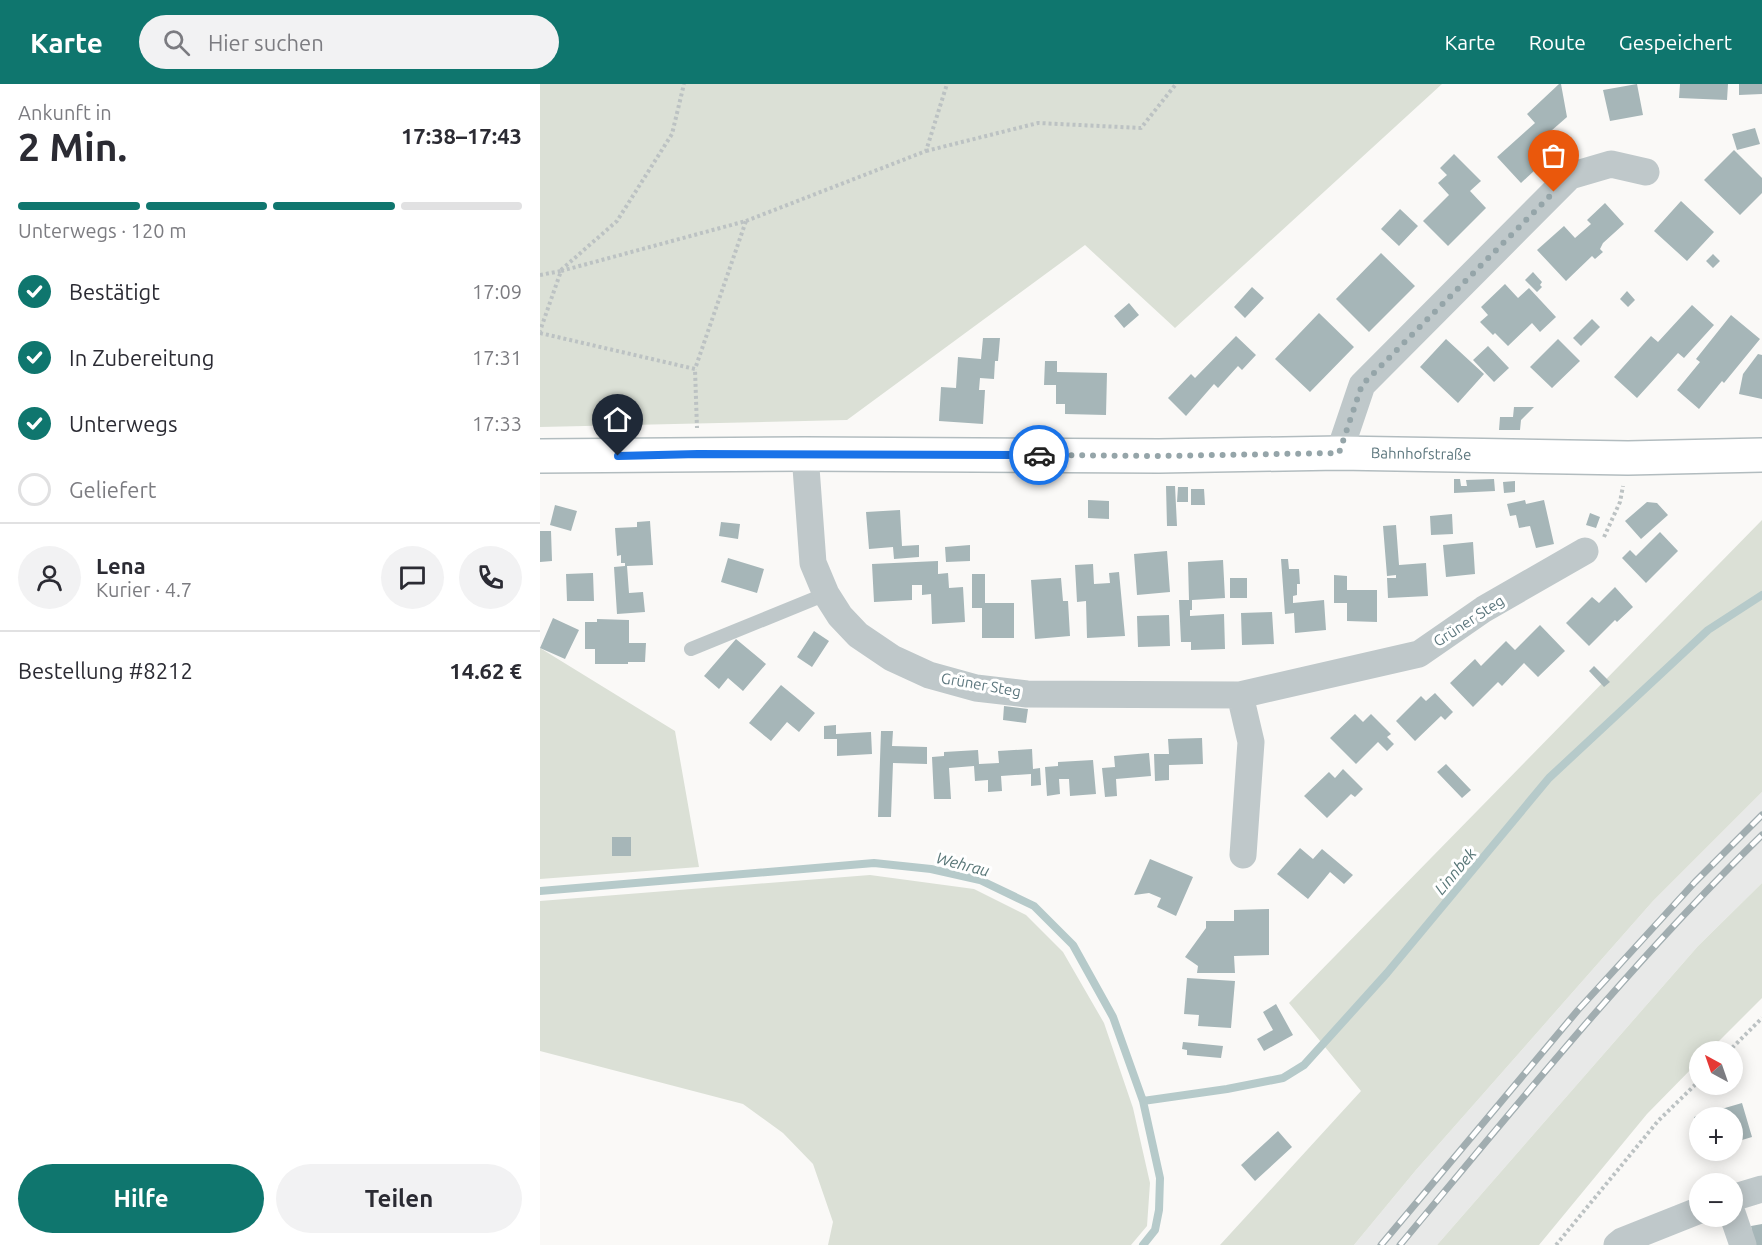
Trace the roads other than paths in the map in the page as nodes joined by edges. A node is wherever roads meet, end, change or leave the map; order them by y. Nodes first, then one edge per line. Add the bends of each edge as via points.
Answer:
1 (1646, 172) dead end
2 (805, 453) junction
3 (1339, 453) junction
4 (1762, 455) edge
5 (540, 456) edge
6 (1585, 551) road end
7 (826, 594) junction
8 (691, 649) dead end
9 (1240, 695) junction
10 (1243, 855) dead end
11 (1762, 1189) edge
12 (1743, 1194) edge
13 (1689, 1214) edge
14 (1737, 1227) edge
15 (1617, 1245) edge
16 (1743, 1245) edge

1 - 3 street via 1611,164 1570,176 1362,385
2 - 3 main road, Bahnhofstraße
2 - 5 main road, Bahnhofstraße
2 - 7 street, Grüner Steg via 813,563
3 - 4 main road, Bahnhofstraße via 1628,458
6 - 9 street, Grüner Steg via 1484,609 1419,654
7 - 8 lane
7 - 9 street, Grüner Steg via 858,635 892,658 929,675 976,687 1027,694
9 - 10 street via 1251,742
11 - 12 street
13 - 15 street
14 - 16 street

